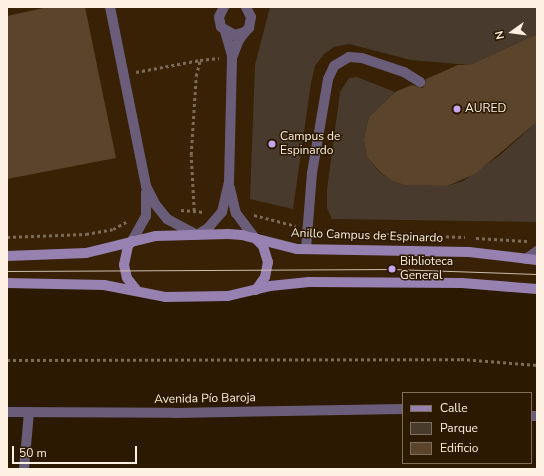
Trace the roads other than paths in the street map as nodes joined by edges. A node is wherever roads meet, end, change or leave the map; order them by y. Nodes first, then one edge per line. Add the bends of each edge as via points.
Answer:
1 (110, 7) edge
2 (224, 7) edge
3 (246, 7) edge
4 (224, 31) junction
5 (246, 32) junction
6 (232, 58) junction
7 (420, 82) dead end
8 (229, 182) junction
9 (146, 186) junction
10 (197, 235) junction
11 (255, 238) junction
12 (132, 241) junction
13 (306, 249) junction
14 (537, 251) edge
15 (7, 256) edge
16 (526, 259) junction
17 (537, 260) edge
18 (7, 283) edge
19 (537, 289) edge
20 (256, 290) junction
21 (134, 291) junction
22 (402, 410) edge
23 (7, 412) edge
24 (29, 412) junction
25 (24, 469) edge

1 - 9 street
2 - 4 street via 219,17
3 - 5 street via 251,22
4 - 5 street via 235,35
4 - 6 street
5 - 6 street via 239,40
6 - 8 street
7 - 13 street via 404,72 362,58 349,57 334,66 328,79 312,173
8 - 10 street via 222,212 212,225
8 - 11 street via 236,213
9 - 10 street via 155,204 167,219
9 - 12 street via 146,216
10 - 11 main road, Anillo Campus de Espinardo via 242,235
10 - 12 main road, Anillo Campus de Espinardo via 156,236
11 - 13 main road, Anillo Campus de Espinardo
11 - 20 main road via 263,246 268,262 265,277
12 - 15 main road, Anillo Campus de Espinardo via 86,253
12 - 21 main road via 124,256 124,271
13 - 16 main road, Anillo Campus de Espinardo via 470,252
14 - 16 street
16 - 17 main road, Anillo Campus de Espinardo
18 - 21 main road via 72,283
19 - 20 main road via 462,283 309,282
20 - 21 main road via 228,296 165,297
22 - 24 street, Avenida Pío Baroja
23 - 24 street, Avenida Pío Baroja
24 - 25 street

